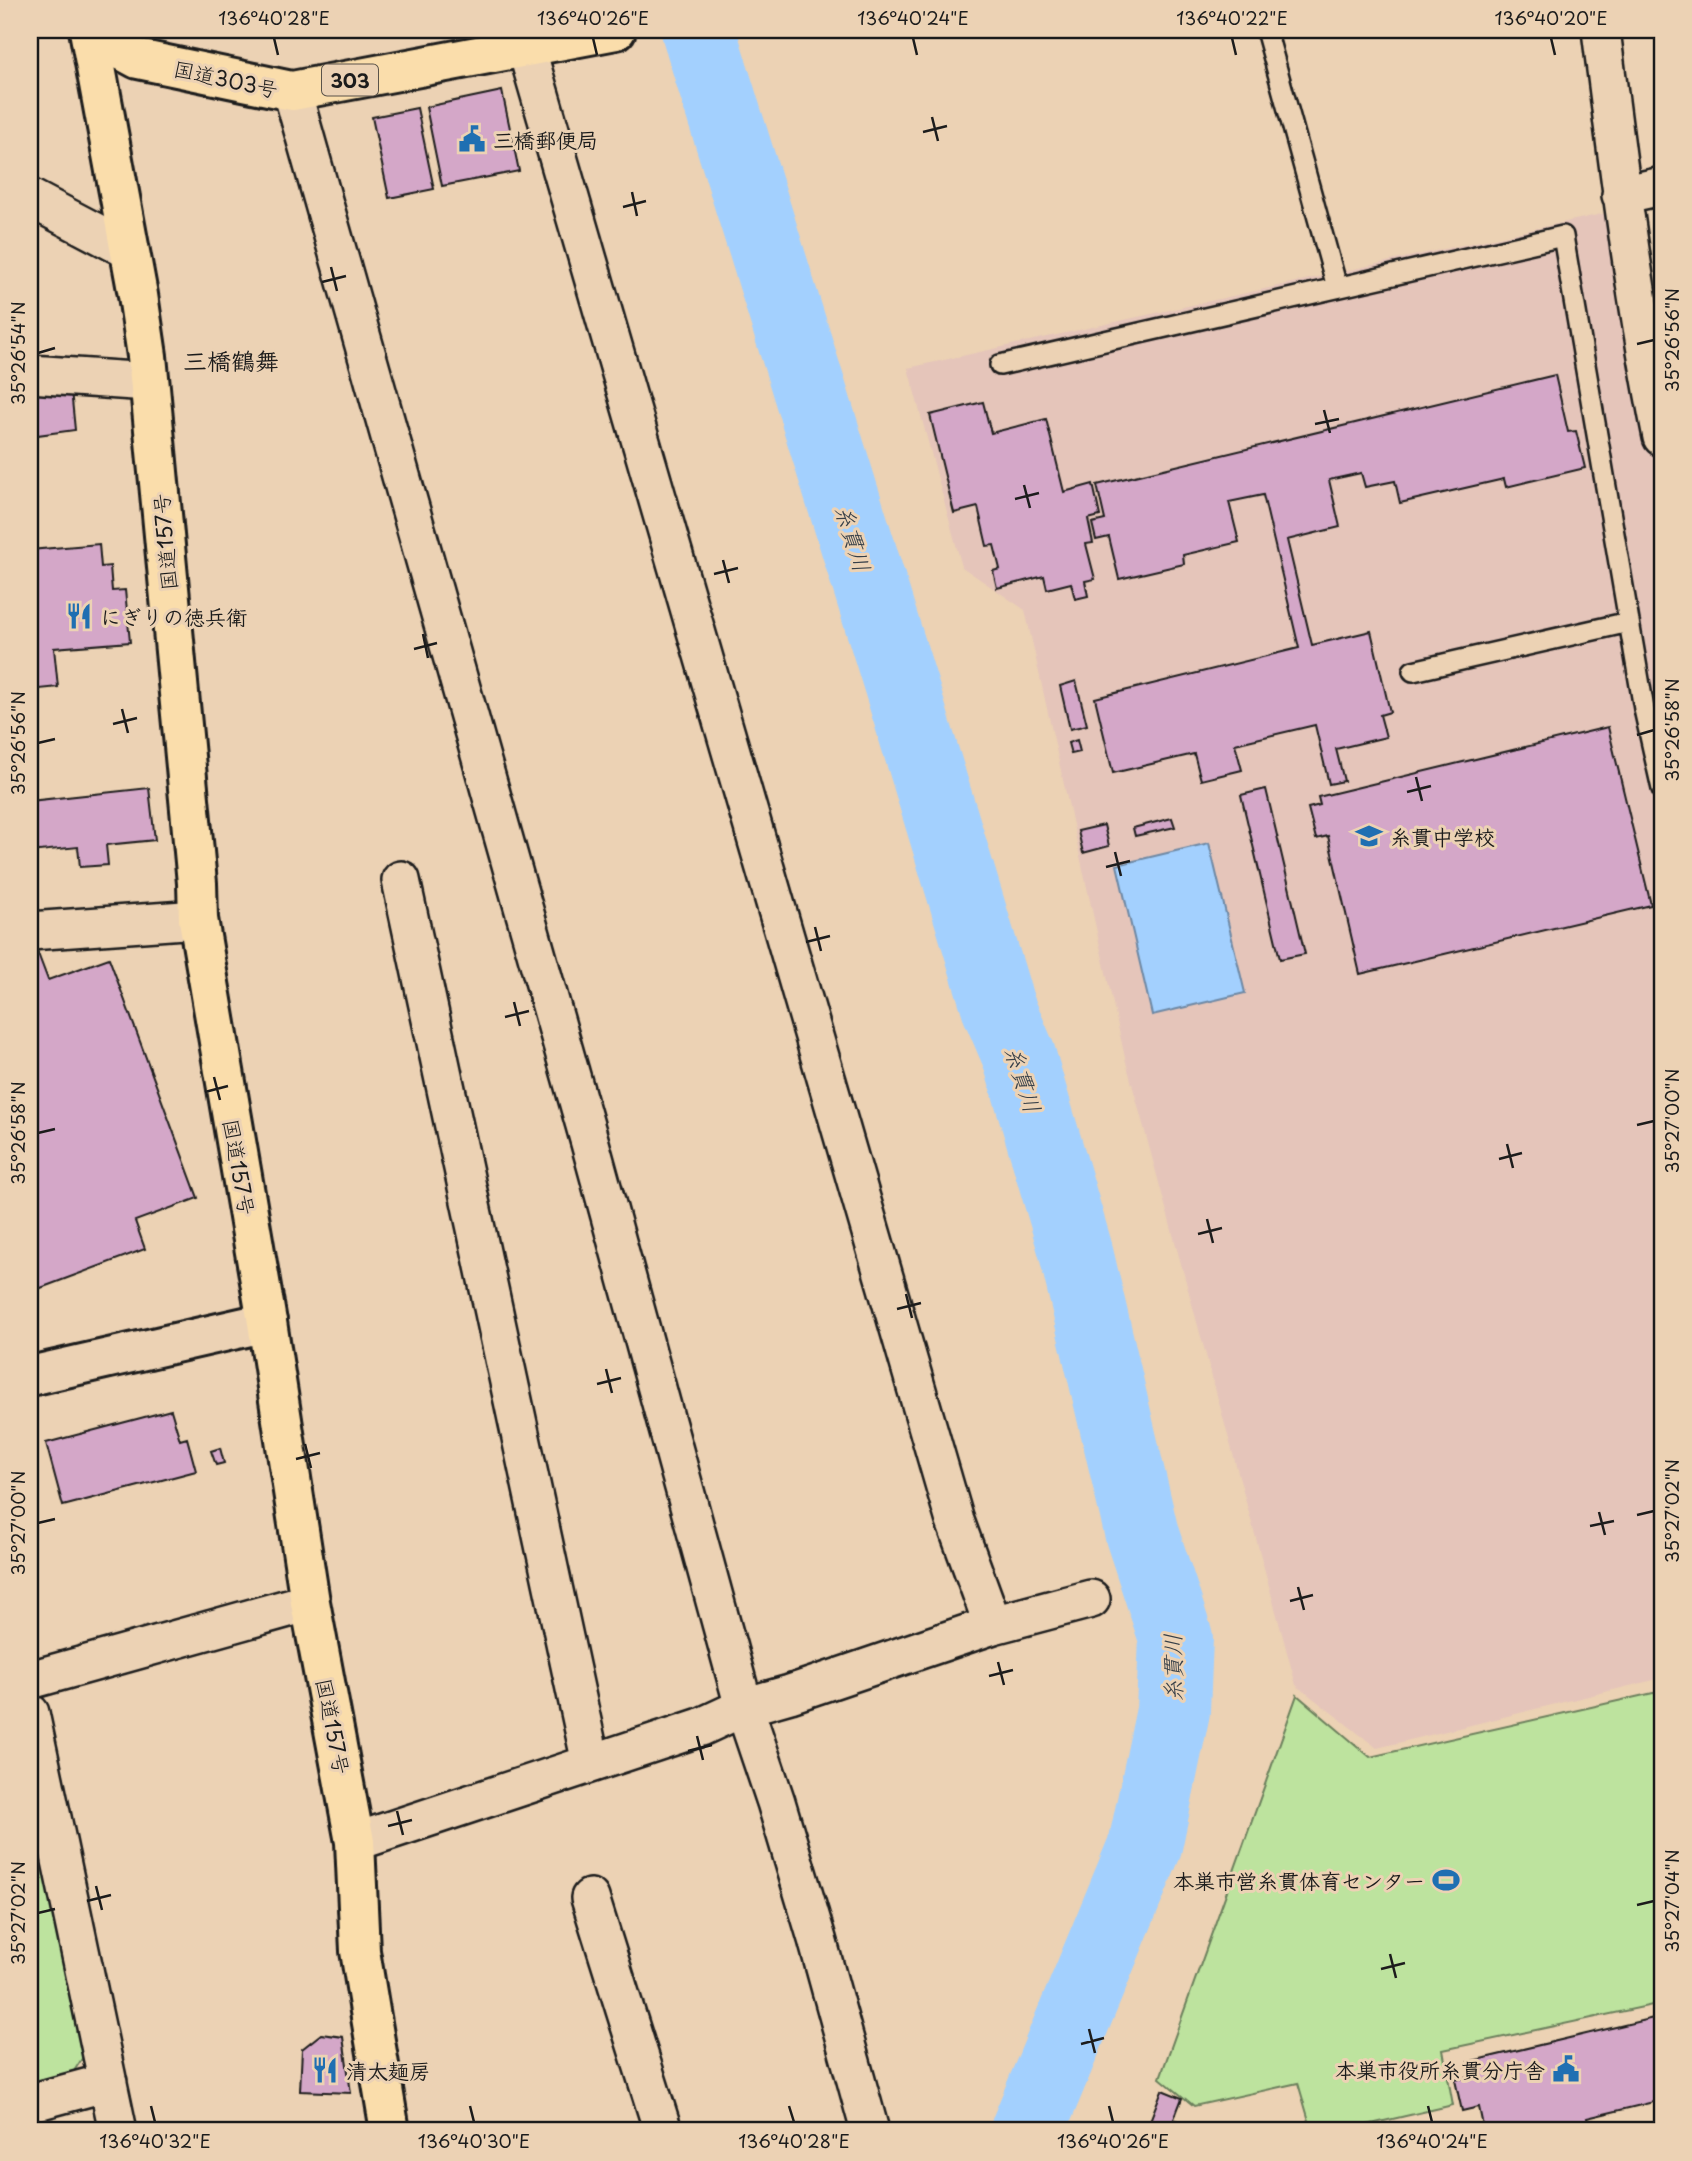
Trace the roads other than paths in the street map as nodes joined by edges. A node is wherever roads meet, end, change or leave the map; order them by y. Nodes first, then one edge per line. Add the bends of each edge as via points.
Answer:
1 (616, 30) edge
2 (1266, 30) edge
3 (1601, 30) edge
4 (89, 31) edge
5 (526, 47) junction
6 (292, 91) junction
7 (1662, 186) edge
8 (1621, 195) junction
9 (30, 198) edge
10 (129, 250) junction
11 (1337, 287) junction
12 (1000, 365) dead end
13 (1656, 370) edge
14 (30, 374) edge
15 (149, 382) junction
16 (1662, 437) edge
17 (1629, 622) junction
18 (1413, 671) dead end
19 (1662, 789) edge
20 (401, 880) dead end
21 (198, 919) junction
22 (30, 931) edge
23 (267, 1322) junction
24 (30, 1376) edge
25 (1091, 1599) dead end
26 (310, 1602) junction
27 (993, 1625) junction
28 (30, 1680) edge
29 (744, 1707) junction
30 (30, 1713) edge
31 (591, 1763) junction
32 (355, 1842) junction
33 (590, 1898) dead end
34 (108, 2082) junction
35 (30, 2104) edge
36 (118, 2131) edge
37 (390, 2131) edge
38 (663, 2131) edge
39 (870, 2131) edge

1 - 5 highway, 国道303号 / 303
2 - 11 lane
3 - 8 street
4 - 6 highway, 国道303号 / 303 via 138,59
4 - 10 highway, 国道157号
5 - 6 highway, 国道303号 / 303
5 - 27 street via 956,1521
6 - 29 street
7 - 8 street
8 - 13 street
9 - 10 street
10 - 15 highway, 国道157号
11 - 12 lane
11 - 17 lane via 1563,236
13 - 16 street
14 - 15 street
15 - 21 highway, 国道157号
17 - 18 lane
17 - 19 lane
20 - 31 street
21 - 22 street
21 - 23 highway, 国道157号
23 - 24 street
23 - 26 highway, 国道157号
25 - 27 street
26 - 28 street
26 - 32 highway, 国道157号
27 - 29 street
29 - 31 street via 701,1727
29 - 39 street via 776,1802
30 - 34 street
31 - 32 street
32 - 37 highway, 国道157号 via 360,1951
33 - 38 street
34 - 35 street
34 - 36 street

